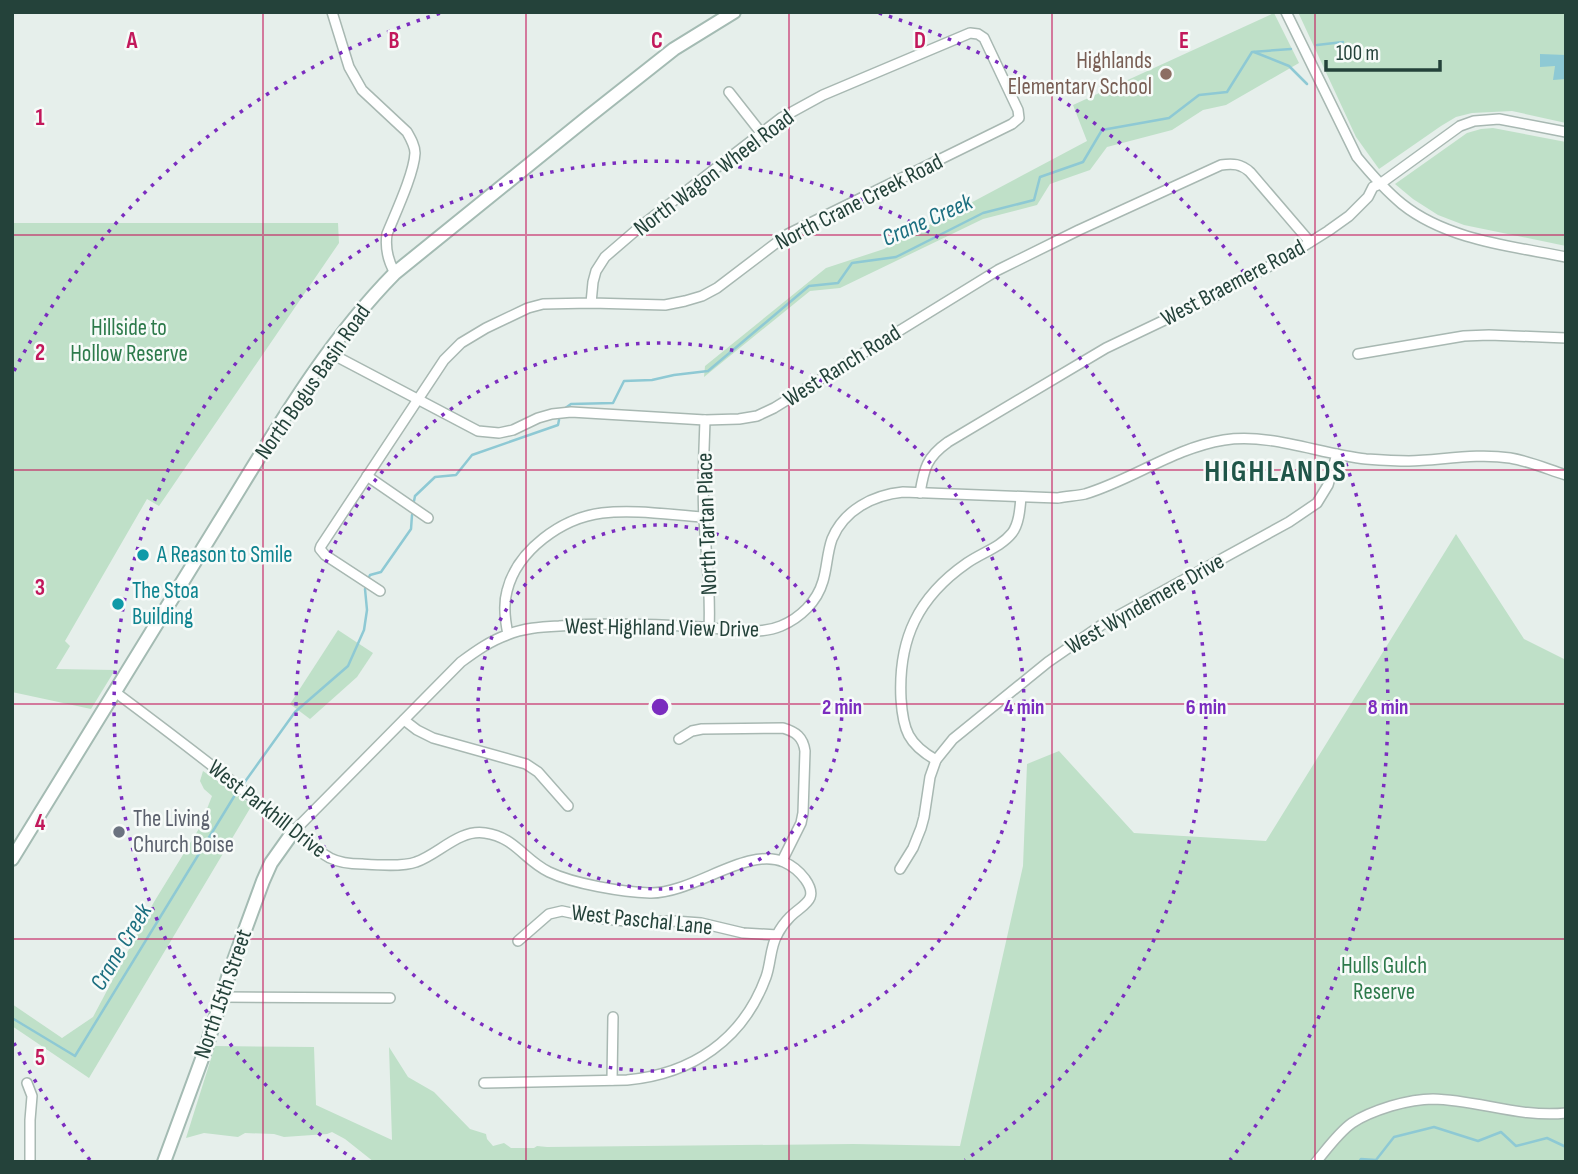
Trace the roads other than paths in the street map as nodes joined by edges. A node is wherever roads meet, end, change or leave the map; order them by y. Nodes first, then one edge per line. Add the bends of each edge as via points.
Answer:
1 (332, 12) edge
2 (734, 12) edge
3 (1286, 12) edge
4 (710, 18) edge
5 (729, 92) dead end
6 (1018, 118) joint
7 (1566, 132) edge
8 (762, 134) junction
9 (1380, 184) junction
10 (1310, 242) junction
11 (1566, 257) edge
12 (395, 273) junction
13 (591, 303) junction
14 (1566, 338) edge
15 (328, 352) junction
16 (1358, 354) dead end
17 (417, 399) junction
18 (705, 420) junction
19 (1337, 454) junction
20 (1566, 475) edge
21 (367, 476) junction
22 (920, 493) junction
23 (1021, 497) junction
24 (704, 517) junction
25 (428, 518) dead end
26 (380, 591) dead end
27 (709, 628) junction
28 (508, 634) junction
29 (116, 692) junction
30 (404, 720) junction
31 (679, 739) dead end
32 (936, 760) junction
33 (568, 806) dead end
34 (293, 832) junction
35 (12, 859) edge
36 (782, 861) junction
37 (900, 869) dead end
38 (777, 935) junction
39 (518, 941) dead end
40 (222, 997) junction
41 (390, 998) dead end
42 (613, 1017) dead end
43 (612, 1080) junction
44 (27, 1083) dead end
45 (484, 1083) dead end
46 (1566, 1113) edge
47 (30, 1162) edge
48 (164, 1162) edge
49 (1316, 1162) edge

1 - 12 street via 349,67 362,90 407,132 415,152 387,234
2 - 4 street, North Bogus Basin Road
3 - 9 street via 1357,156
4 - 12 street, North Bogus Basin Road
5 - 8 street
6 - 8 street, North Wagon Wheel Road via 984,38 970,33 823,95
6 - 13 street, North Crane Creek Road via 788,234 702,296 665,305
7 - 9 street, West Braemere Road via 1499,119 1474,121 1451,131
8 - 13 street, North Wagon Wheel Road via 605,257 596,271
9 - 10 street, West Braemere Road via 1349,216
9 - 11 street via 1402,204 1451,231
10 - 18 street, West Ranch Road via 1250,172 1232,163 1221,165 998,270 774,408 757,416
10 - 22 street, West Braemere Road via 1215,296 1106,348 948,442 927,463
12 - 15 street, North Bogus Basin Road
13 - 17 street, North Crane Creek Road via 543,304 486,328 453,350
14 - 16 street via 1464,336
15 - 17 street, West Ranch Road
15 - 29 street, North Bogus Basin Road
17 - 18 street, West Ranch Road via 478,432 513,430 538,418 570,412
17 - 21 street, North Crane Creek Road
18 - 24 street, North Tartan Place
19 - 20 street, West Highland View Drive via 1406,461 1508,457
19 - 23 street, West Highland View Drive via 1262,440 1223,440 1082,495
19 - 32 street, West Wyndemere Drive via 1317,503 1103,624 953,739
21 - 25 street
21 - 26 street, North Crane Creek Road via 320,549
22 - 23 street, West Highland View Drive
22 - 27 street, West Highland View Drive via 886,494 851,512 832,540 818,595 797,617 763,631
23 - 32 street via 1012,533 935,589 910,629 902,675 902,717 914,743
24 - 27 street, North Tartan Place
24 - 28 street via 599,513 551,533 513,574 505,609
27 - 28 street, West Highland View Drive via 596,623
28 - 30 street, West Highland View Drive via 461,662
29 - 34 street, West Parkhill Drive
29 - 35 street, North Bogus Basin Road
30 - 33 street via 433,738 526,764
30 - 34 street, West Highland View Drive
31 - 36 street via 702,729 783,728 800,735 806,751 803,813
32 - 37 street, West Wyndemere Drive via 921,828
34 - 36 street, West Parkhill Drive via 334,860 388,864 414,863 456,839 482,832 510,841 549,872 631,892 669,891 747,861
34 - 40 street, North 15th Street via 263,881
36 - 38 street via 803,877 811,895
38 - 39 street, West Paschal Lane via 562,911 549,914
38 - 43 street via 766,977 752,1006 715,1048 669,1072
40 - 41 street
40 - 48 street, North 15th Street
42 - 43 street
43 - 45 street
44 - 47 street via 32,1096
46 - 49 street via 1534,1114 1455,1100 1418,1099 1375,1111 1351,1124

